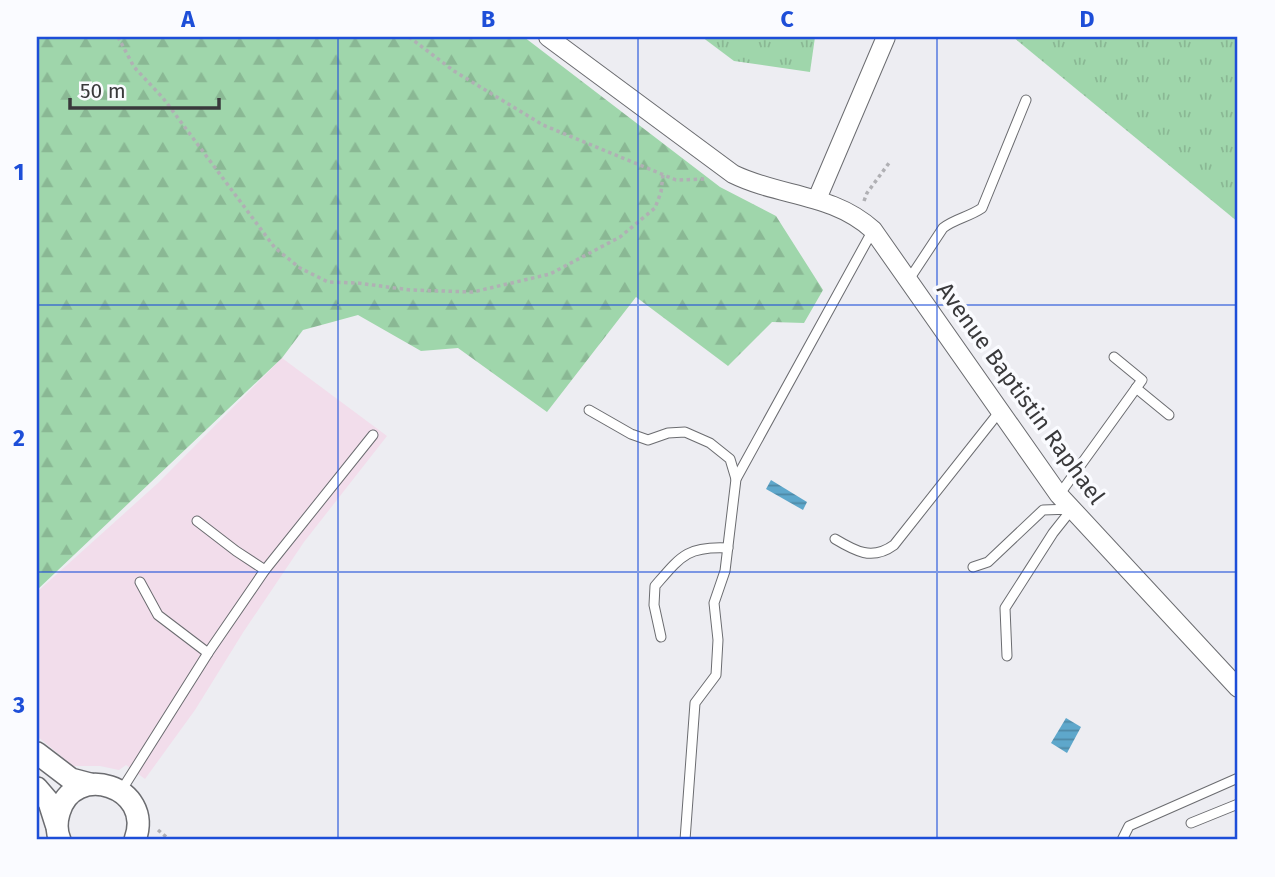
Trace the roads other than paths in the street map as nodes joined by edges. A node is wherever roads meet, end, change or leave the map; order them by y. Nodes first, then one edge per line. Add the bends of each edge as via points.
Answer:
1 (548, 37) edge
2 (886, 37) edge
3 (1026, 100) dead end
4 (817, 200) junction
5 (873, 230) junction
6 (908, 281) junction
7 (1114, 357) dead end
8 (1136, 388) junction
9 (589, 410) dead end
10 (1000, 411) junction
11 (1169, 415) dead end
12 (373, 435) dead end
13 (736, 479) junction
14 (1059, 495) junction
15 (1072, 509) junction
16 (197, 521) dead end
17 (835, 539) dead end
18 (727, 548) junction
19 (973, 567) dead end
20 (265, 570) junction
21 (141, 582) dead end
22 (661, 637) dead end
23 (208, 653) junction
24 (1007, 656) dead end
25 (1238, 688) edge
26 (37, 753) edge
27 (1238, 778) edge
28 (90, 784) junction
29 (37, 788) edge
30 (121, 791) junction
31 (1238, 804) edge
32 (1191, 822) dead end
33 (137, 831) edge
34 (58, 832) edge
35 (152, 840) edge
36 (685, 840) edge
37 (1122, 840) edge

1 - 4 street, Avenue Baptistin Raphael via 733,174 753,184
2 - 4 street
3 - 6 lane via 982,208 943,228
4 - 5 street, Avenue Baptistin Raphael via 858,216
5 - 6 street, Avenue Baptistin Raphael
5 - 13 lane
6 - 10 street, Avenue Baptistin Raphael
7 - 8 lane via 1142,380
8 - 11 lane
8 - 14 lane
9 - 13 lane via 648,440 685,432 710,443 730,459
10 - 14 street, Avenue Baptistin Raphael
10 - 17 lane via 894,545 869,555
12 - 20 lane
13 - 18 lane
14 - 15 street, Avenue Baptistin Raphael
15 - 19 lane via 1043,510 988,562
15 - 24 lane via 1005,608
15 - 25 street, Avenue Baptistin Raphael
16 - 20 lane
18 - 22 lane via 701,547 684,556 655,586
18 - 36 lane via 714,603 716,676 695,704
20 - 23 lane
21 - 23 lane via 158,615
23 - 30 lane
26 - 28 street via 71,779
27 - 37 lane via 1129,826
28 - 30 street
28 - 34 street via 67,798 59,810
29 - 34 street via 49,802
30 - 33 street via 130,799
31 - 32 lane
33 - 35 street

